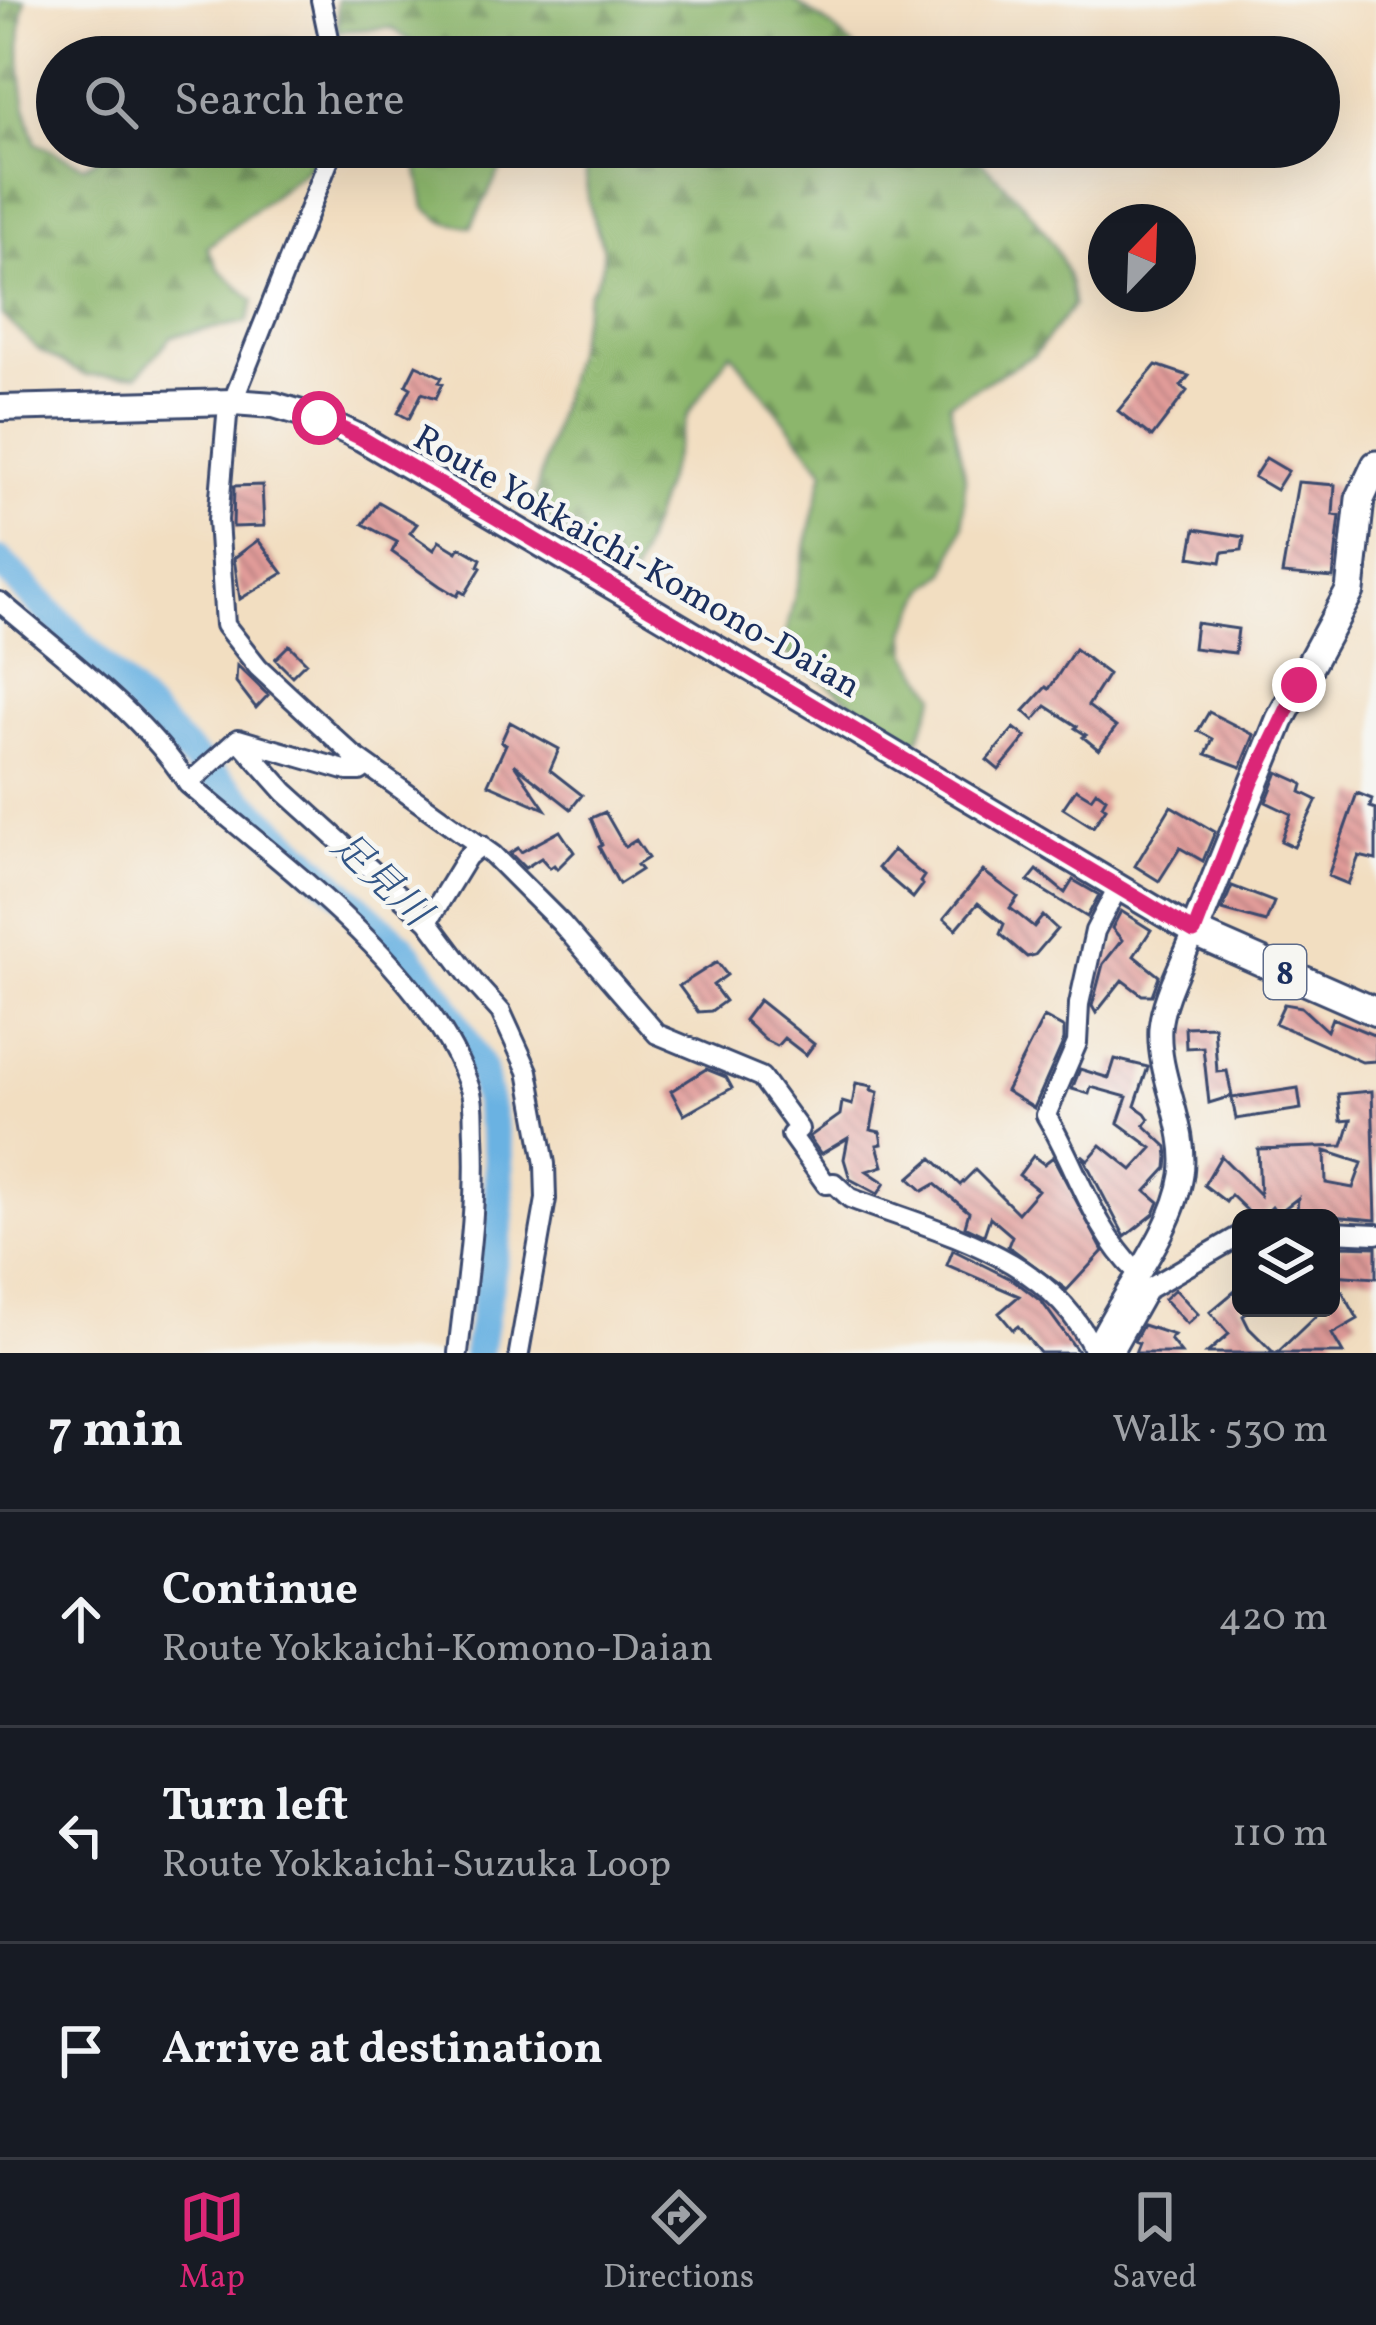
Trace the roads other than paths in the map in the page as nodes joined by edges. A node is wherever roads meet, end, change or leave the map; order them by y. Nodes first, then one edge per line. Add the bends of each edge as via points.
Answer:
1 (321, 0) edge
2 (329, 36) edge
3 (326, 168) edge
4 (233, 402) junction
5 (0, 408) edge
6 (1376, 465) edge
7 (0, 602) edge
8 (238, 739) junction
9 (367, 766) junction
10 (188, 784) junction
11 (481, 844) junction
12 (1119, 886) junction
13 (428, 921) junction
14 (1194, 932) junction
15 (1376, 1012) edge
16 (1340, 1232) edge
17 (1376, 1234) edge
18 (1232, 1240) edge
19 (1137, 1272) junction
20 (1100, 1352) edge
21 (458, 1353) edge
22 (519, 1353) edge

1 - 2 street
3 - 4 street
4 - 5 main road, Route Yokkaichi-Komono-Daian
4 - 9 street via 219,472 225,625 271,680
4 - 12 main road, Route Yokkaichi-Komono-Daian via 274,405 361,438
6 - 14 main road via 1360,499 1350,591 1280,720
7 - 10 street via 172,759
8 - 9 street via 331,767
8 - 10 street
8 - 13 street
9 - 11 street
10 - 21 street via 351,924 452,1050 472,1093 476,1181
11 - 13 street
11 - 20 street via 656,1034 760,1077 826,1184 1018,1264
12 - 14 main road, Route Yokkaichi-Komono-Daian
12 - 19 street via 1095,931 1077,1043 1046,1115 1102,1229
13 - 22 street via 501,1012 535,1095 545,1199
14 - 15 main road, 8
14 - 19 street via 1160,1025 1182,1174
16 - 17 street
18 - 20 street via 1148,1289
19 - 20 street

